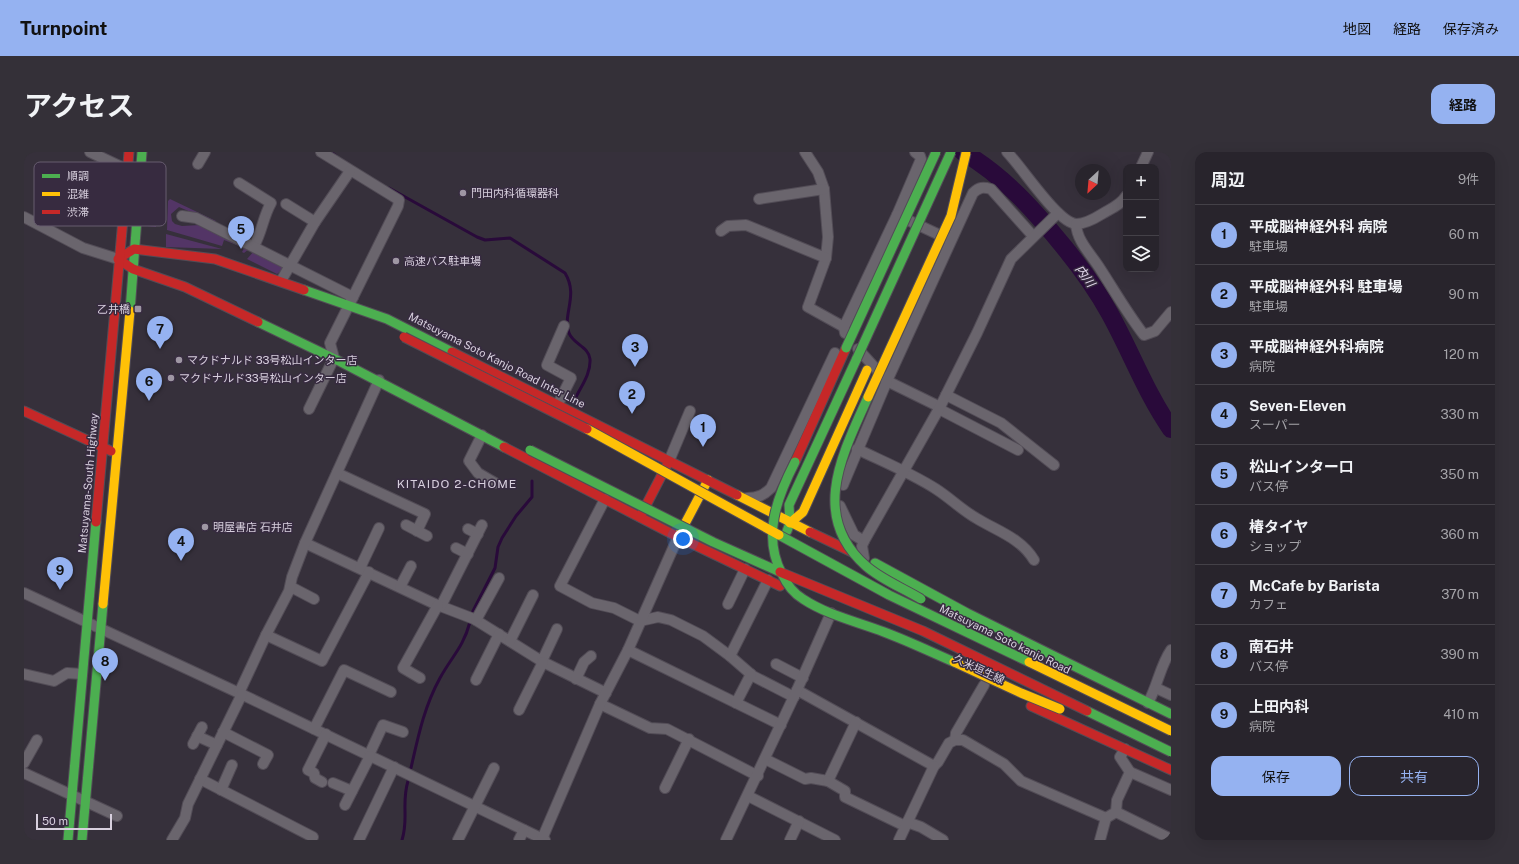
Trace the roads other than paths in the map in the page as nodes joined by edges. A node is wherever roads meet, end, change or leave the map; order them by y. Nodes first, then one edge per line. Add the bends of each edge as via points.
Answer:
1 (90, 152) edge
2 (129, 152) edge
3 (142, 152) edge
4 (205, 152) edge
5 (321, 152) edge
6 (805, 152) edge
7 (915, 152) edge
8 (936, 152) edge
9 (950, 152) edge
10 (1007, 152) edge
11 (1148, 152) edge
12 (966, 153) edge
13 (111, 162) edge
14 (128, 162) edge
15 (141, 162) edge
16 (198, 164) dead end
17 (1142, 164) edge
18 (350, 171) junction
19 (239, 183) dead end
20 (824, 189) junction
21 (759, 199) dead end
22 (944, 200) dead end
23 (1123, 200) edge
24 (286, 204) dead end
25 (897, 215) junction
26 (1056, 215) junction
27 (182, 216) dead end
28 (24, 217) edge
29 (34, 222) edge
30 (315, 222) junction
31 (935, 222) dead end
32 (1076, 224) junction
33 (41, 226) edge
34 (122, 226) edge
35 (136, 226) edge
36 (721, 231) dead end
37 (1035, 234) junction
38 (951, 241) junction
39 (925, 243) dead end
40 (254, 246) junction
41 (134, 250) junction
42 (826, 258) junction
43 (118, 259) junction
44 (290, 265) junction
45 (133, 269) junction
46 (281, 281) junction
47 (350, 301) junction
48 (1171, 312) edge
49 (371, 314) junction
50 (564, 326) dead end
51 (844, 331) junction
52 (874, 356) dead end
53 (334, 358) junction
54 (379, 380) junction
55 (887, 381) junction
56 (946, 395) junction
57 (558, 404) junction
58 (940, 408) junction
59 (309, 409) dead end
60 (24, 410) edge
61 (690, 411) dead end
62 (446, 415) junction
63 (482, 435) junction
64 (104, 447) junction
65 (857, 449) junction
66 (1018, 450) dead end
67 (117, 453) junction
68 (669, 461) junction
69 (1054, 465) dead end
70 (904, 471) junction
71 (337, 473) junction
72 (708, 480) junction
73 (495, 483) dead end
74 (741, 498) junction
75 (605, 499) junction
76 (640, 517) junction
77 (790, 523) junction
78 (406, 525) dead end
79 (379, 528) dead end
80 (468, 529) dead end
81 (417, 531) junction
82 (427, 536) dead end
83 (678, 537) junction
84 (864, 541) junction
85 (305, 543) junction
86 (456, 548) dead end
87 (468, 554) junction
88 (864, 558) junction
89 (1034, 560) dead end
90 (411, 566) dead end
91 (745, 569) junction
92 (365, 570) junction
93 (499, 578) dead end
94 (768, 580) junction
95 (400, 587) junction
96 (290, 588) junction
97 (534, 595) dead end
98 (26, 598) edge
99 (314, 599) dead end
100 (728, 604) dead end
101 (439, 605) junction
102 (954, 606) junction
103 (831, 613) junction
104 (476, 620) junction
105 (640, 621) junction
106 (87, 622) junction
107 (101, 628) junction
108 (556, 629) dead end
109 (499, 634) junction
110 (266, 635) junction
111 (510, 641) junction
112 (628, 650) junction
113 (1171, 650) edge
114 (591, 656) dead end
115 (730, 656) junction
116 (930, 660) junction
117 (542, 662) junction
118 (776, 664) dead end
119 (24, 674) edge
120 (82, 674) junction
121 (751, 674) junction
122 (420, 678) dead end
123 (803, 678) junction
124 (576, 679) junction
125 (476, 680) dead end
126 (984, 685) junction
127 (1156, 688) junction
128 (391, 692) dead end
129 (606, 693) junction
130 (796, 693) junction
131 (241, 694) junction
132 (1171, 695) edge
133 (1098, 697) junction
134 (736, 703) junction
135 (1148, 703) junction
136 (600, 704) junction
137 (519, 710) dead end
138 (1171, 714) edge
139 (856, 722) junction
140 (781, 725) junction
141 (314, 729) junction
142 (1125, 731) junction
143 (1171, 731) edge
144 (223, 732) junction
145 (403, 732) dead end
146 (326, 734) junction
147 (198, 736) dead end
148 (689, 739) junction
149 (37, 740) dead end
150 (956, 740) junction
151 (217, 745) junction
152 (1125, 749) junction
153 (1171, 752) edge
154 (369, 755) junction
155 (765, 759) junction
156 (24, 763) edge
157 (263, 764) dead end
158 (232, 765) dead end
159 (934, 766) junction
160 (394, 767) junction
161 (494, 768) dead end
162 (1171, 770) edge
163 (1130, 772) junction
164 (24, 773) edge
165 (758, 776) junction
166 (200, 779) junction
167 (828, 781) junction
168 (322, 782) dead end
169 (334, 783) dead end
170 (665, 788) dead end
171 (220, 790) junction
172 (1171, 790) edge
173 (352, 791) junction
174 (71, 796) junction
175 (748, 796) junction
176 (86, 802) junction
177 (345, 805) dead end
178 (475, 806) junction
179 (1116, 812) junction
180 (117, 816) dead end
181 (1106, 818) junction
182 (799, 821) junction
183 (906, 824) junction
184 (524, 830) junction
185 (313, 837) dead end
186 (543, 839) edge
187 (1171, 839) edge
188 (68, 840) edge
189 (82, 840) edge
190 (172, 840) edge
191 (359, 840) edge
192 (458, 840) edge
193 (519, 840) edge
194 (726, 840) edge
195 (790, 840) edge
196 (835, 840) edge
197 (899, 840) edge
198 (943, 840) edge
199 (1100, 840) edge

1 - 13 street
2 - 14 main road, Matsuyama-South Highway
3 - 15 main road
4 - 16 street
5 - 18 street
6 - 20 street via 818,172
7 - 25 street via 921,159
8 - 142 main road, bridge via 781,489 772,522 773,549 778,569 794,592 814,605 906,641 1034,700
9 - 77 main road, bridge via 789,505
10 - 26 street via 1022,168
11 - 17 street
12 - 22 main road, bridge
12 - 133 main road, bridge via 951,216 839,465 833,493 837,518 843,537 862,563 922,600 1021,652
18 - 30 street
18 - 47 street via 399,200
19 - 40 street via 271,203
20 - 21 street
20 - 42 street via 828,237
23 - 32 street via 1093,219
24 - 30 street
25 - 38 street
25 - 51 street
26 - 32 street
26 - 37 street
27 - 40 street via 196,218
28 - 29 street
30 - 44 street
31 - 39 main road
32 - 48 street via 1083,245 1124,310 1144,336 1155,331
33 - 43 street via 83,248
34 - 43 main road, Matsuyama-South Highway
35 - 41 main road
36 - 42 street via 728,226 746,225
37 - 38 street via 1002,199 991,189 984,187 977,188 973,193
37 - 56 street via 1017,251 1006,268
38 - 55 street
40 - 44 street
41 - 43 main road
41 - 45 main road
41 - 46 main road, Matsuyama Soto Kanjo Road Inter Line via 215,259
42 - 51 street via 808,307
43 - 45 main road
43 - 64 main road, Matsuyama-South Highway
44 - 46 street
44 - 47 street
45 - 53 main road via 185,287
45 - 67 main road
46 - 47 main road, Matsuyama Soto Kanjo Road Inter Line
47 - 49 main road, Matsuyama Soto Kanjo Road Inter Line
47 - 53 street via 330,343
49 - 57 main road, Matsuyama Soto Kanjo Road Inter Line via 408,329
49 - 133 main road, Matsuyama Soto kanjo Road, bridge via 404,337 671,474 830,564
50 - 57 street via 547,365 571,378
51 - 55 street
51 - 74 street via 771,488 756,498
52 - 77 main road via 803,512
53 - 54 main road
53 - 59 street
54 - 62 main road
54 - 71 street
55 - 58 street
55 - 65 street
56 - 58 street
56 - 69 street via 1001,423
57 - 68 main road, Matsuyama Soto Kanjo Road Inter Line
58 - 66 street
58 - 70 street
60 - 64 main road
61 - 68 street
62 - 63 main road
62 - 142 main road, bridge via 530,450 748,558 923,631
63 - 73 street via 468,461 478,473
63 - 75 main road
64 - 67 main road
64 - 106 main road, Matsuyama-South Highway
65 - 70 street
65 - 84 street via 839,500 852,532
67 - 107 main road
68 - 72 main road, Matsuyama Soto Kanjo Road Inter Line
68 - 76 main road
70 - 84 street
70 - 89 street via 937,490 974,518 1015,539 1028,550
71 - 81 street via 425,514
71 - 85 street
72 - 74 main road, Matsuyama Soto Kanjo Road Inter Line
72 - 83 main road
74 - 77 main road, Matsuyama Soto Kanjo Road Inter Line
75 - 76 main road
75 - 105 street via 560,586 592,604 614,608
76 - 83 main road
77 - 88 main road, Matsuyama Soto Kanjo Road Inter Line
77 - 94 main road
78 - 81 street
79 - 92 street
80 - 87 street via 480,530
81 - 82 street
83 - 91 main road
83 - 105 street
84 - 88 street
85 - 92 street
85 - 96 street
86 - 87 street
87 - 101 street
88 - 102 main road
90 - 95 street
91 - 94 main road
91 - 100 street
92 - 95 street
92 - 110 street via 322,661
93 - 104 street
94 - 103 main road, 久米垣生線
94 - 115 street
95 - 101 street
96 - 99 street
96 - 110 street
97 - 111 street
98 - 106 street
101 - 104 street
101 - 122 street via 402,668
102 - 116 main road
102 - 135 main road
103 - 116 main road, 久米垣生線
103 - 123 street
104 - 109 street
105 - 112 street
105 - 115 street via 658,617 671,620 703,636
106 - 107 street
106 - 120 main road, Matsuyama-South Highway
107 - 131 street
107 - 176 main road
108 - 117 street
109 - 111 street
109 - 125 street
110 - 131 street
111 - 117 street
112 - 129 street
112 - 134 street
113 - 127 street via 1165,659
114 - 124 street via 584,662
115 - 121 street
116 - 126 main road, 久米垣生線
117 - 124 street
117 - 137 street
118 - 123 street
119 - 120 street via 54,681 67,673
120 - 174 main road, Matsuyama-South Highway
121 - 130 street
121 - 134 street
123 - 130 street
124 - 129 street
126 - 150 street via 956,733
126 - 152 main road, 久米垣生線
127 - 132 street
127 - 135 street
128 - 141 street via 344,670
129 - 136 street
130 - 139 street
130 - 140 street
131 - 141 street
131 - 144 street
133 - 143 main road, Matsuyama Soto kanjo Road, bridge
134 - 140 street
135 - 138 main road
135 - 152 main road
136 - 148 street via 650,728 667,728
136 - 186 street
139 - 159 street
139 - 167 street
140 - 155 street
141 - 146 street
142 - 153 main road, bridge
144 - 151 street
144 - 157 street via 268,755
145 - 154 street via 383,726
146 - 154 street
146 - 168 street via 308,770
147 - 151 street
148 - 165 street
148 - 170 street
149 - 156 street
150 - 159 street via 945,748
150 - 181 street via 968,742 1004,764 1021,781
151 - 166 street
152 - 162 main road, 久米垣生線
152 - 163 street via 1120,757
154 - 160 street
154 - 173 street
155 - 165 street
155 - 167 street via 805,779
158 - 171 street
159 - 183 street
160 - 178 street
160 - 191 street
161 - 178 street
163 - 172 street
163 - 179 street via 1117,800
164 - 174 street
165 - 175 street
166 - 171 street
166 - 190 street via 188,804 185,818
167 - 183 street via 845,791 845,797
169 - 173 street
171 - 185 street
173 - 177 street
174 - 176 street
174 - 188 main road, Matsuyama-South Highway
175 - 182 street
175 - 194 street
176 - 180 street
176 - 189 main road
178 - 184 street
178 - 192 street
179 - 181 street
179 - 187 street
181 - 199 street
182 - 195 street
182 - 196 street
183 - 197 street
183 - 198 street via 921,827
184 - 186 street
184 - 193 street

